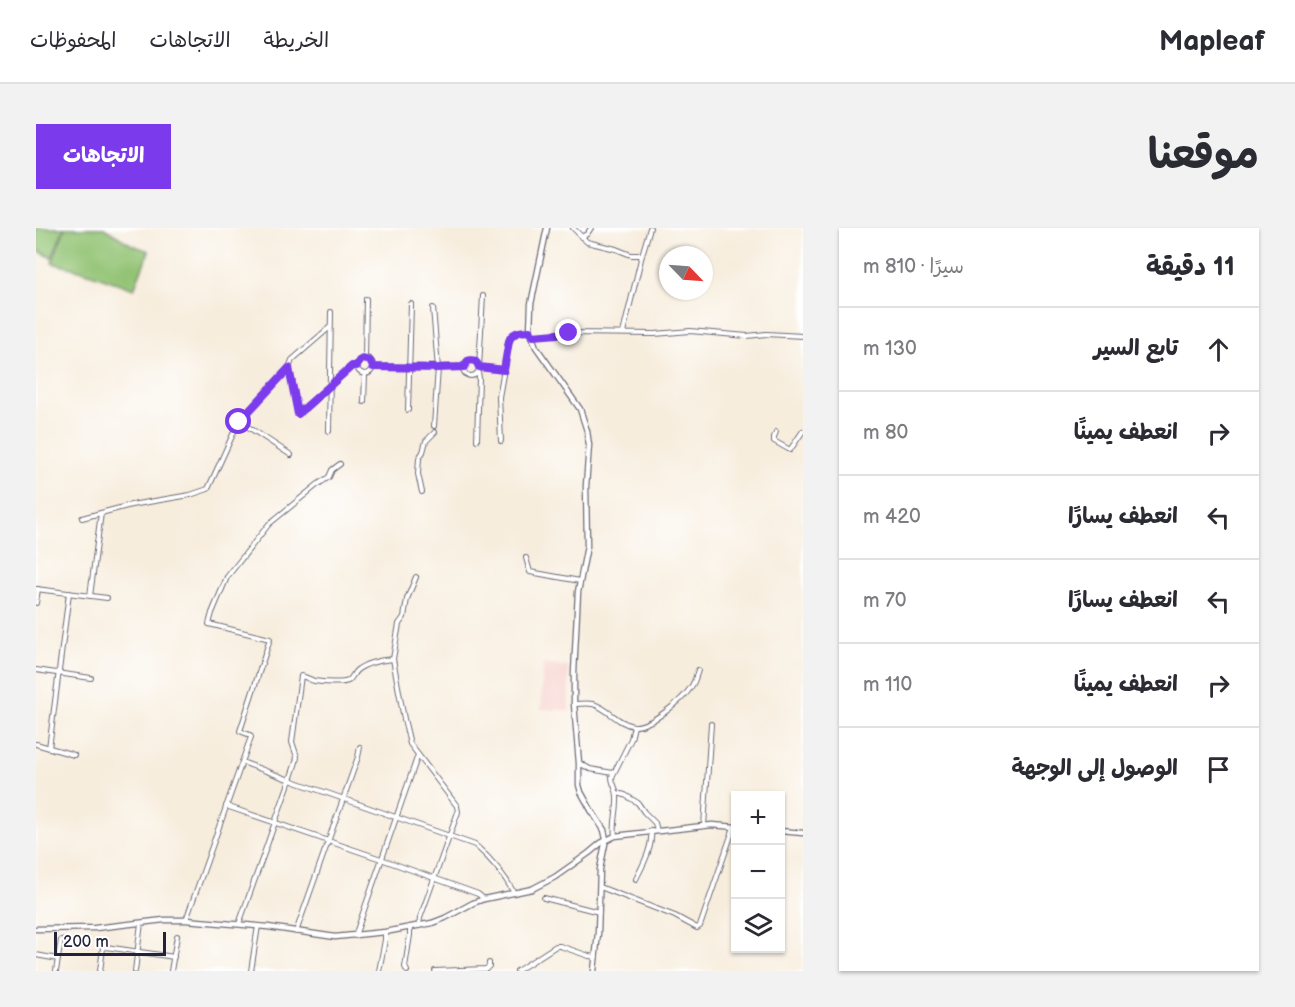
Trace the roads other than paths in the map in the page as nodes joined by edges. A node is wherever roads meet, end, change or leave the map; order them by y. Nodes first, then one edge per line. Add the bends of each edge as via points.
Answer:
1 (547, 228) edge
2 (573, 228) edge
3 (591, 228) edge
4 (650, 228) edge
5 (581, 237) junction
6 (642, 255) junction
7 (483, 296) dead end
8 (366, 298) dead end
9 (411, 304) dead end
10 (433, 308) dead end
11 (331, 312) dead end
12 (330, 327) junction
13 (531, 333) junction
14 (623, 333) junction
15 (803, 336) edge
16 (365, 359) junction
17 (357, 366) junction
18 (373, 367) junction
19 (410, 367) junction
20 (464, 367) junction
21 (289, 368) junction
22 (438, 368) junction
23 (479, 369) junction
24 (504, 370) junction
25 (365, 374) junction
26 (329, 387) junction
27 (364, 402) dead end
28 (408, 410) dead end
29 (239, 422) junction
30 (434, 426) dead end
31 (329, 431) dead end
32 (803, 431) edge
33 (435, 432) dead end
34 (776, 432) dead end
35 (477, 440) dead end
36 (501, 441) dead end
37 (291, 455) dead end
38 (340, 464) dead end
39 (422, 492) dead end
40 (101, 513) junction
41 (82, 518) dead end
42 (526, 558) dead end
43 (416, 577) dead end
44 (580, 581) junction
45 (37, 589) edge
46 (69, 593) junction
47 (90, 596) junction
48 (107, 598) dead end
49 (36, 603) edge
50 (393, 659) junction
51 (36, 670) edge
52 (698, 670) dead end
53 (59, 673) junction
54 (91, 678) dead end
55 (574, 704) junction
56 (711, 724) dead end
57 (634, 726) junction
58 (36, 744) edge
59 (360, 747) dead end
60 (49, 748) junction
61 (74, 755) dead end
62 (418, 755) junction
63 (242, 762) junction
64 (579, 763) junction
65 (614, 773) junction
66 (290, 780) junction
67 (617, 793) junction
68 (343, 798) junction
69 (226, 806) junction
70 (396, 817) junction
71 (275, 823) junction
72 (704, 826) junction
73 (731, 827) edge
74 (654, 831) junction
75 (785, 831) edge
76 (803, 833) edge
77 (449, 836) junction
78 (615, 836) junction
79 (731, 838) edge
80 (606, 839) junction
81 (328, 842) junction
82 (589, 853) junction
83 (602, 857) junction
84 (381, 859) junction
85 (435, 878) junction
86 (636, 879) dead end
87 (600, 887) junction
88 (514, 893) junction
89 (544, 898) dead end
90 (484, 899) junction
91 (599, 912) junction
92 (186, 920) junction
93 (141, 923) junction
94 (239, 924) junction
95 (258, 926) junction
96 (419, 926) junction
97 (410, 927) junction
98 (36, 929) edge
99 (296, 932) junction
100 (385, 932) junction
101 (177, 936) dead end
102 (355, 936) junction
103 (61, 940) dead end
104 (138, 951) junction
105 (36, 956) edge
106 (174, 957) junction
107 (596, 957) junction
108 (58, 959) junction
109 (489, 963) dead end
110 (56, 971) edge
111 (100, 971) edge
112 (135, 971) edge
113 (171, 971) edge
114 (251, 971) edge
115 (379, 971) edge
116 (407, 971) edge
117 (435, 971) edge
118 (517, 971) edge
119 (594, 971) edge

1 - 13 street via 531,304
2 - 5 street
3 - 5 street
4 - 6 street
5 - 6 street via 631,255
6 - 14 street
7 - 23 street
8 - 16 street
9 - 19 street
10 - 22 street
11 - 12 street
12 - 21 street via 292,360
12 - 26 street
13 - 14 street
13 - 24 street via 520,332 510,337
13 - 44 street via 536,347 580,409 587,431 587,546
14 - 15 street via 690,331
16 - 17 street
16 - 18 street
17 - 25 street
17 - 26 street
18 - 19 street
18 - 25 street
19 - 22 street
19 - 28 street
20 - 22 street
20 - 23 street via 469,375
20 - 23 street via 472,360
21 - 26 street via 298,414
21 - 29 street
22 - 30 street
23 - 24 street
23 - 35 street
24 - 36 street via 499,397
25 - 27 street
26 - 31 street
29 - 37 street
29 - 40 street via 207,489
32 - 34 street via 790,450 774,441
33 - 39 street via 419,458
38 - 63 street via 269,524 227,577 212,613 209,624 270,639 240,730 251,737
40 - 41 street
40 - 47 street
42 - 44 street via 530,573
43 - 50 street via 399,624
44 - 55 street
45 - 46 street
45 - 49 street
46 - 47 street
46 - 53 street
47 - 48 street
50 - 62 street via 410,744
50 - 66 street via 359,668 346,682 301,676 292,742 297,757
51 - 53 street
52 - 57 street via 689,691 659,717
53 - 54 street
53 - 60 street
55 - 57 street via 594,704
55 - 64 street
56 - 72 street
57 - 65 street
58 - 60 street
59 - 68 street
60 - 61 street
62 - 70 street
62 - 77 street via 457,806
63 - 66 street
63 - 69 street
64 - 65 street
64 - 80 street via 581,792
65 - 67 street via 612,783
66 - 68 street
66 - 71 street
67 - 74 street via 638,803 655,823
67 - 78 street
68 - 70 street
68 - 81 street
69 - 71 street
69 - 92 street
70 - 77 street
70 - 84 street
71 - 81 street
71 - 94 street
72 - 73 street
72 - 74 street
74 - 78 street
74 - 86 street
75 - 76 street
77 - 85 street
77 - 88 street via 475,845
78 - 80 street
79 - 87 street via 697,928
80 - 82 street
80 - 83 street
81 - 84 street
81 - 99 street
82 - 83 street
82 - 88 street via 542,884
83 - 87 street
84 - 85 street
84 - 102 street
85 - 90 street
85 - 96 street
87 - 91 street
88 - 90 street
89 - 91 street
90 - 96 street
91 - 107 street
92 - 93 street
92 - 94 street
93 - 98 street
93 - 104 street
94 - 95 street
95 - 99 street
95 - 114 street
96 - 97 street
97 - 100 street
97 - 116 street
99 - 102 street
100 - 102 street
100 - 115 street
101 - 106 street
103 - 108 street
104 - 106 street
104 - 111 street via 104,948
104 - 112 street
105 - 108 street
106 - 113 street
107 - 118 street via 556,946
107 - 119 street
108 - 110 street
109 - 117 street via 486,969

